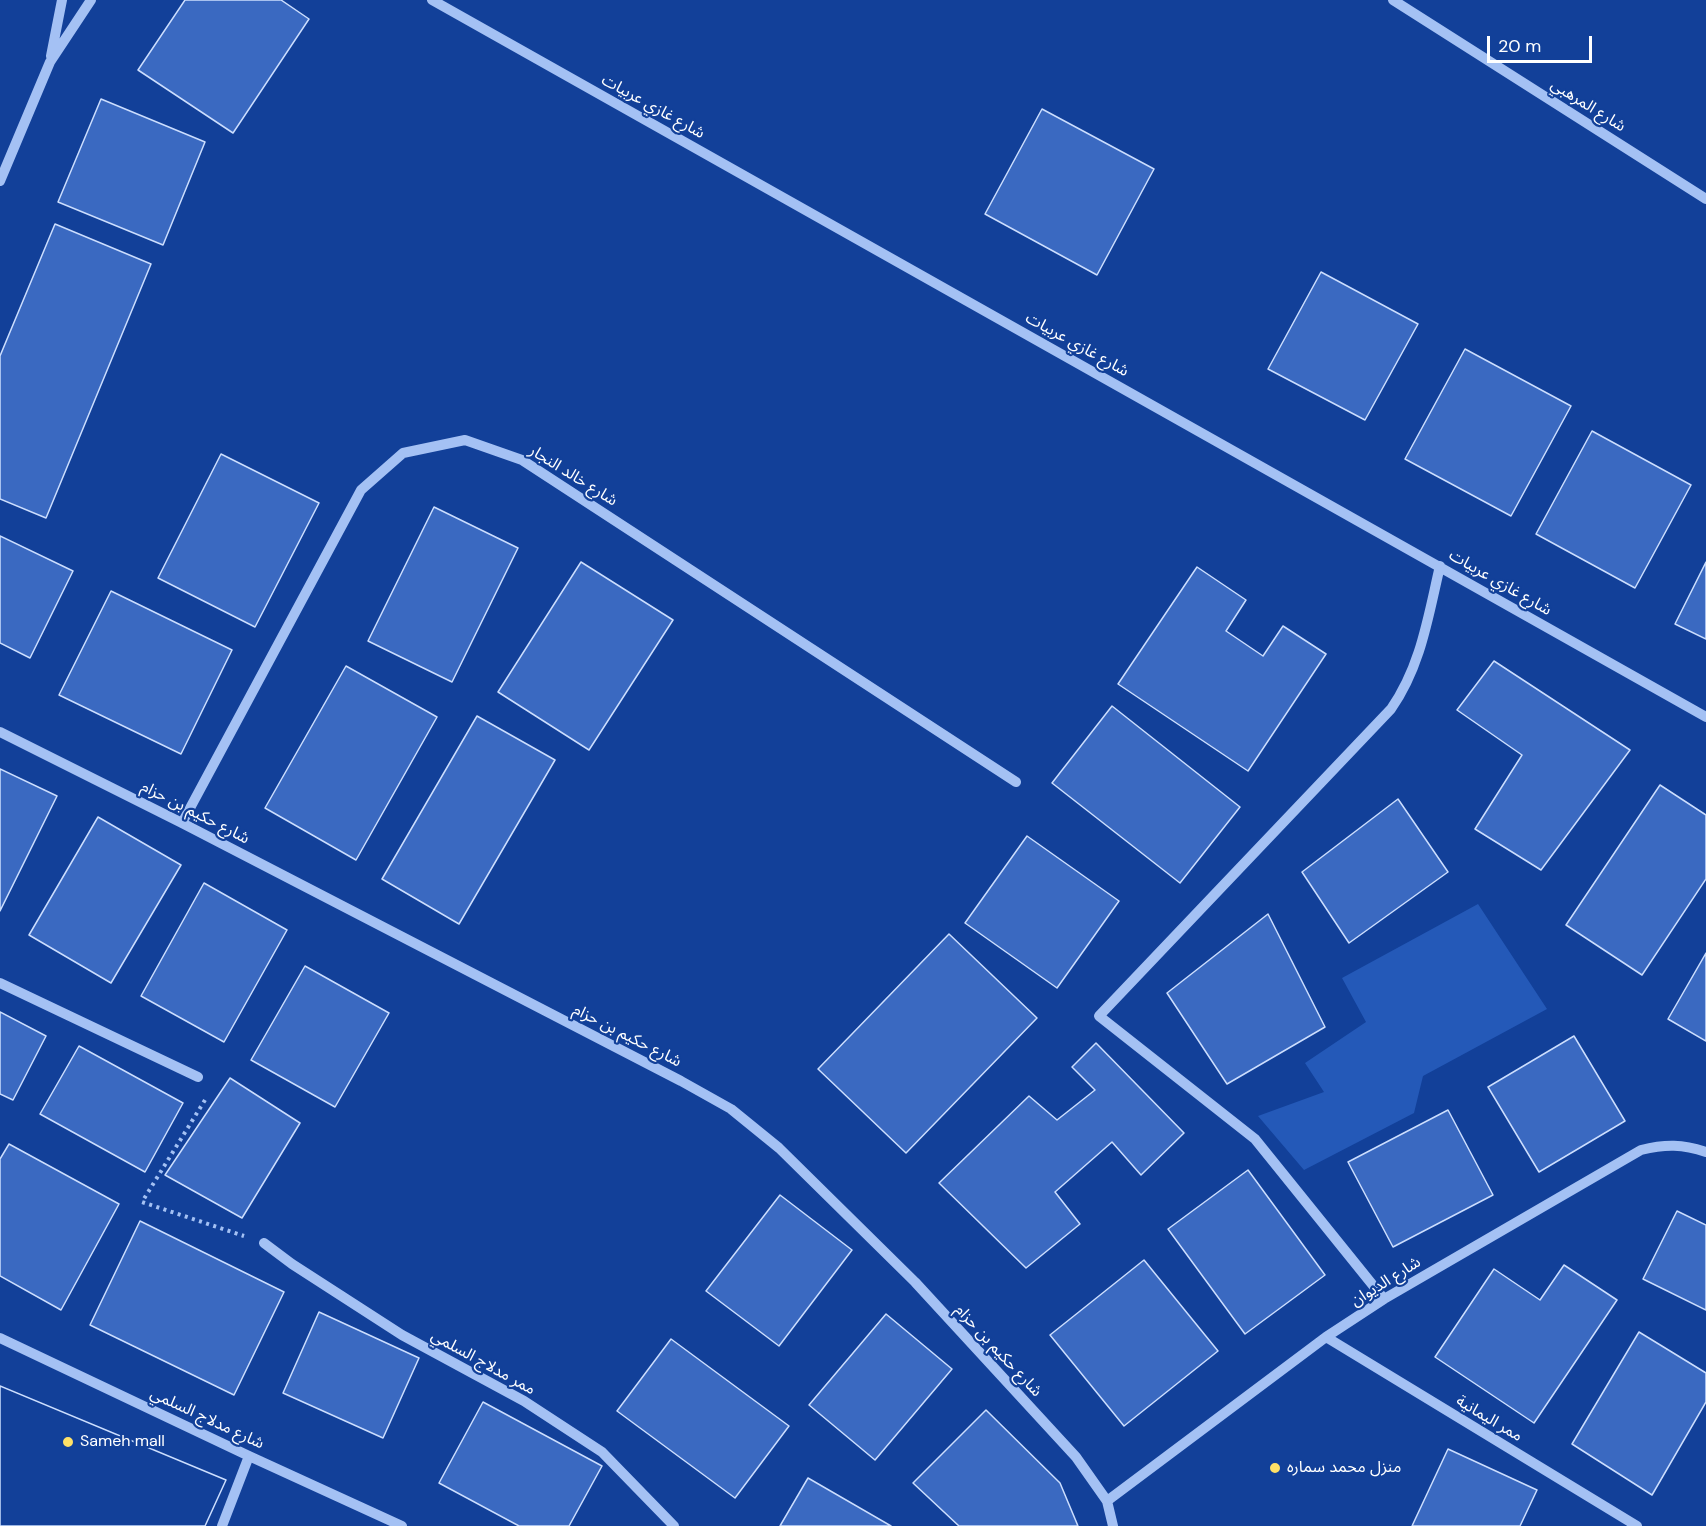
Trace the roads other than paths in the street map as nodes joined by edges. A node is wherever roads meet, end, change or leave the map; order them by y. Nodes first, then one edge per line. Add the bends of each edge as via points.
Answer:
1 (62, 0) edge
2 (91, 0) edge
3 (432, 0) edge
4 (1393, 0) edge
5 (50, 62) junction
6 (0, 181) edge
7 (1706, 199) edge
8 (1440, 566) junction
9 (1706, 717) edge
10 (0, 732) edge
11 (1016, 782) dead end
12 (182, 823) junction
13 (0, 983) edge
14 (198, 1077) road end
15 (1706, 1152) edge
16 (264, 1243) road end
17 (1384, 1299) junction
18 (1326, 1337) junction
19 (0, 1338) edge
20 (249, 1456) junction
21 (1107, 1501) junction
22 (222, 1526) edge
23 (402, 1526) edge
24 (674, 1526) edge
25 (1113, 1526) edge
26 (1637, 1526) edge

1 - 5 street
2 - 5 street
3 - 8 street, شارع غازي عربيات
4 - 7 street, شارع المرهبي
5 - 6 street
8 - 9 street, شارع غازي عربيات
8 - 17 street via 1414,668 1391,709 1099,1016 1255,1139
10 - 12 street, شارع حكيم بن حزام
11 - 12 street, شارع خالد النجار via 522,460 465,440 403,453 361,490
12 - 21 street, شارع حكيم بن حزام via 731,1109 779,1148 915,1282 1076,1457
13 - 14 street
15 - 17 street, شارع الديوان via 1671,1145 1641,1150
16 - 24 street, ممر مدلاج السلمي via 402,1335 524,1401 602,1452
17 - 18 street, شارع الديوان
18 - 21 street, شارع الديوان
18 - 26 street, ممر اليمانية
19 - 20 street, شارع مدلاج السلمي
20 - 22 street
20 - 23 street, شارع مدلاج السلمي
21 - 25 street, شارع حكيم بن حزام

